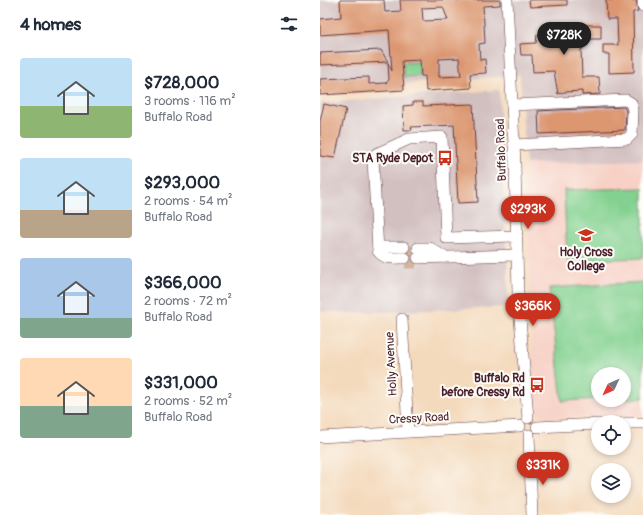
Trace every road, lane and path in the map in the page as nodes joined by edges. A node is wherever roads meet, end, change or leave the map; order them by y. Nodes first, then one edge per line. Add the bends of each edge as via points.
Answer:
1 (507, 0) edge
2 (643, 0) edge
3 (643, 6) edge
4 (512, 104) junction
5 (514, 145) junction
6 (517, 236) junction
7 (420, 255) tunnel mouth
8 (517, 255) junction
9 (404, 256) tunnel mouth
10 (402, 319) dead end
11 (528, 418) junction
12 (631, 423) edge
13 (643, 423) edge
14 (591, 425) edge
15 (520, 426) junction
16 (408, 431) junction
17 (533, 431) junction
18 (320, 437) edge
19 (532, 515) edge

1 - 4 street, Buffalo Road
2 - 3 street
4 - 5 street, Buffalo Road
4 - 5 street via 624,100 631,103 633,110 632,134 627,140
5 - 6 street, Buffalo Road
6 - 8 street, Buffalo Road
6 - 9 street via 446,238 442,137 409,139 376,154 373,159 378,247 382,256
7 - 8 street
8 - 11 street, Buffalo Road
10 - 16 street, Holly Avenue
11 - 15 street via 523,419
11 - 17 street via 536,421
12 - 13 street
14 - 17 street
15 - 16 street, Cressy Road
15 - 17 street via 522,431
16 - 18 street, Cressy Road
17 - 19 street

